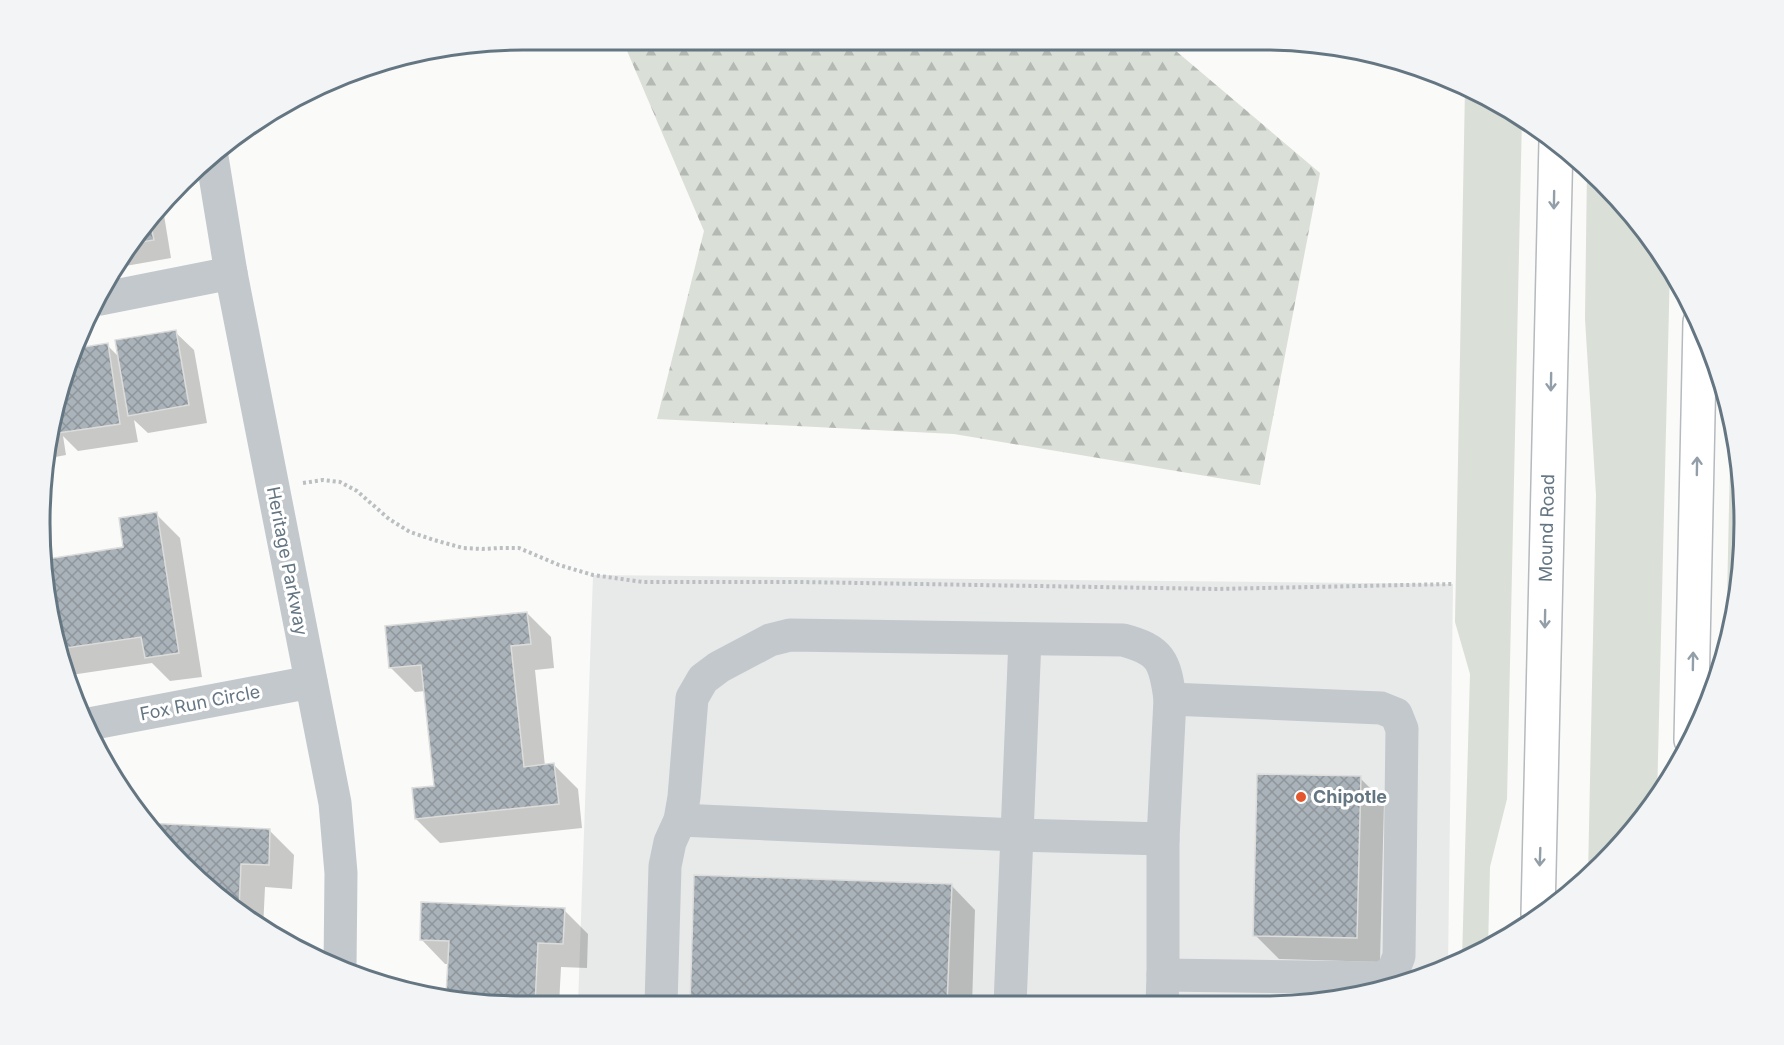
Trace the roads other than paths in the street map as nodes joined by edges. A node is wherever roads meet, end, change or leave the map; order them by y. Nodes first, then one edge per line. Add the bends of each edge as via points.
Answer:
1 (1556, 153) edge
2 (213, 165) edge
3 (231, 273) junction
4 (106, 298) edge
5 (1700, 345) edge
6 (1024, 639) junction
7 (311, 682) junction
8 (1170, 699) junction
9 (1691, 719) edge
10 (94, 722) edge
11 (680, 820) junction
12 (1017, 835) junction
13 (1163, 839) junction
14 (1538, 906) edge
15 (340, 959) edge
16 (1163, 990) edge
17 (662, 996) edge
18 (1010, 996) edge

1 -> 14 main road, Mound Road
2 - 3 street, Heritage Parkway
3 - 4 street
3 - 7 street, Heritage Parkway
9 -> 5 main road
6 - 8 street via 1123,640 1144,645 1160,658
6 - 11 street via 790,635 770,640 719,667 703,679 692,698
6 - 12 street
7 - 10 street, Fox Run Circle
7 - 15 street, Heritage Parkway via 335,803 342,873
8 - 13 street
8 - 16 street via 1381,708 1396,714 1402,729 1399,956 1394,969 1383,978
11 - 12 street
11 - 17 street via 665,866
12 - 13 street
12 - 18 street
13 - 16 street

